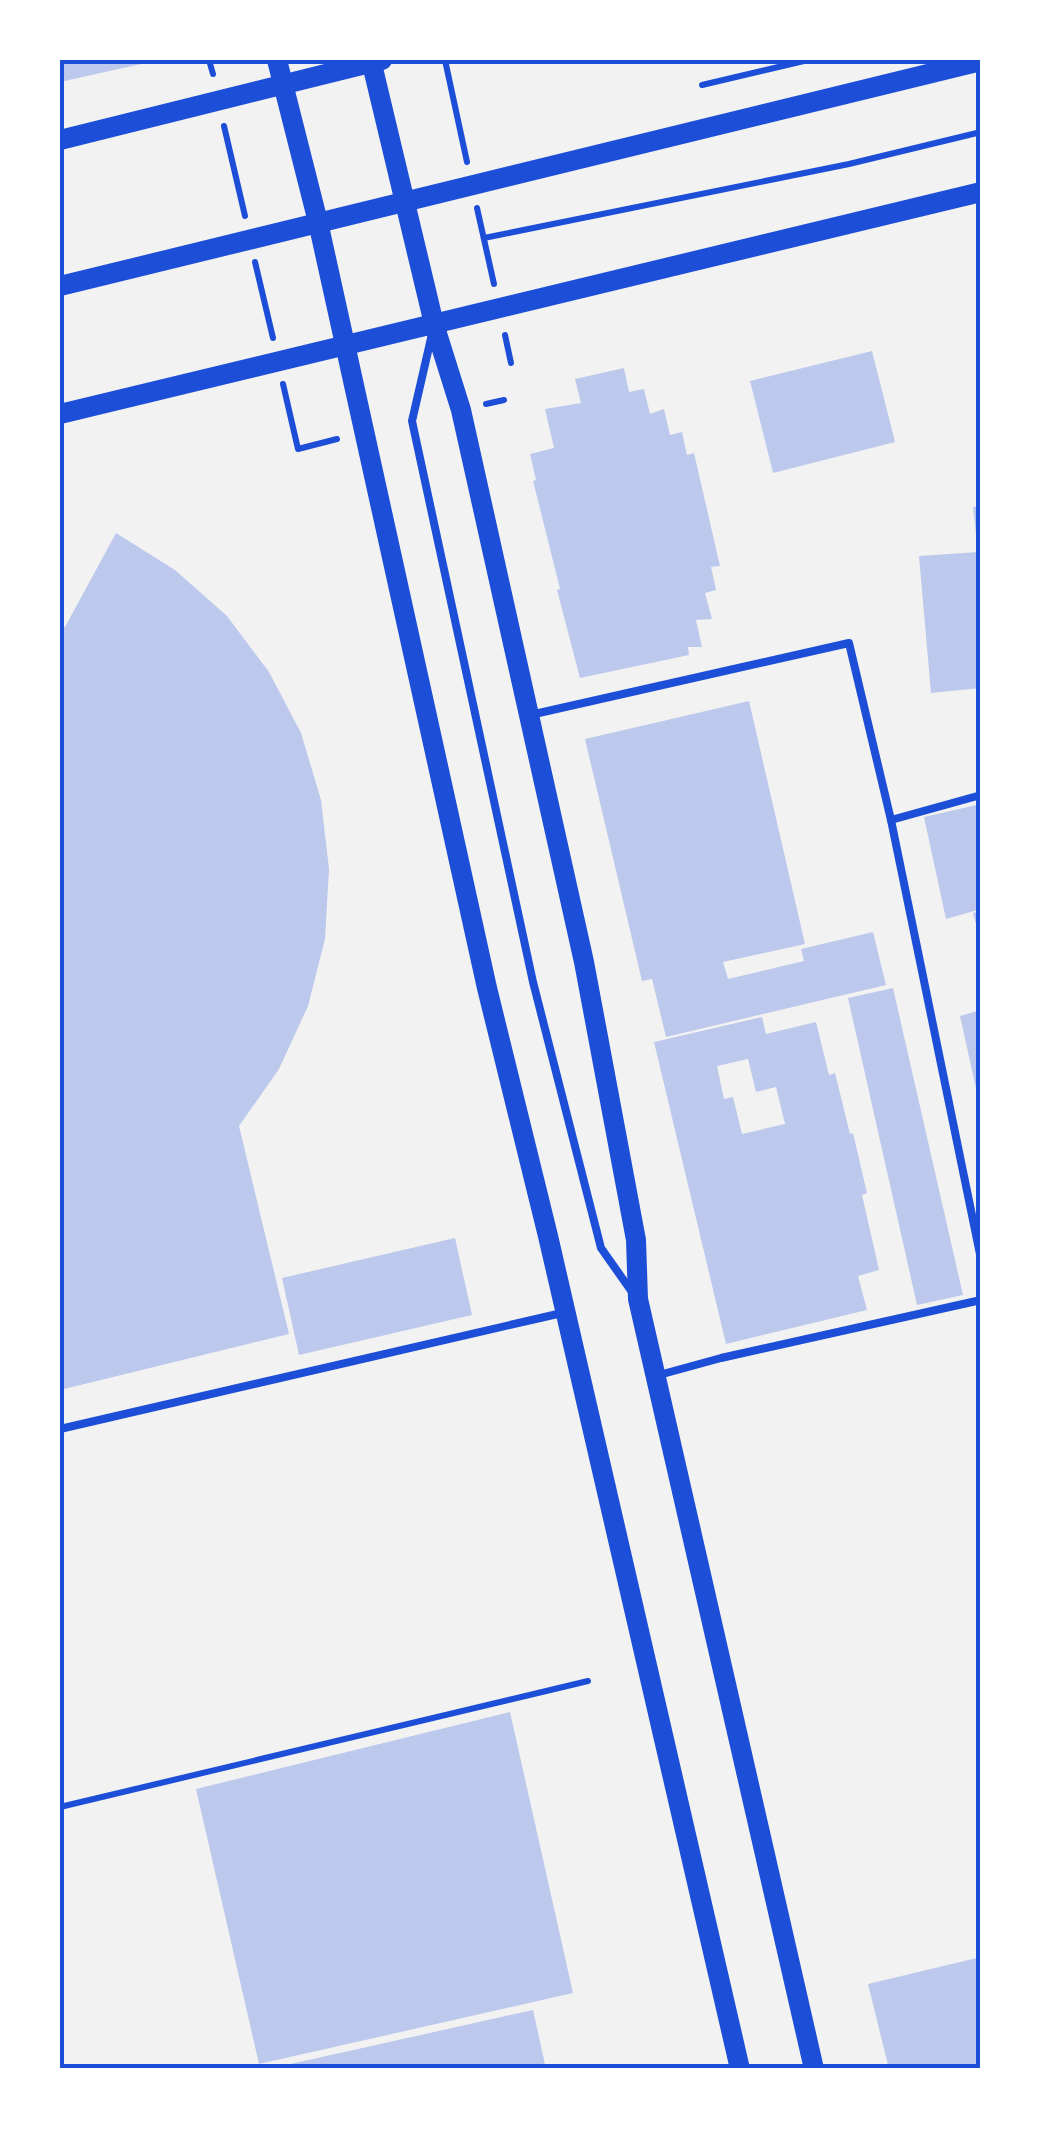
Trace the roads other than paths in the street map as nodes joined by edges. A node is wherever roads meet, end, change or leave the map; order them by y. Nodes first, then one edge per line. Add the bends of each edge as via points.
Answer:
1 (375, 61) edge
2 (981, 61) edge
3 (284, 73) edge
4 (60, 140) edge
5 (981, 192) edge
6 (404, 200) junction
7 (318, 222) junction
8 (60, 286) edge
9 (434, 324) junction
10 (344, 346) junction
11 (60, 414) edge
12 (530, 715) junction
13 (981, 794) edge
14 (891, 820) junction
15 (981, 1259) edge
16 (638, 1300) junction
17 (981, 1300) edge
18 (566, 1312) junction
19 (656, 1375) junction
20 (60, 1429) edge
21 (740, 2069) edge
22 (814, 2069) edge

1 - 3 main road
1 - 6 main road
2 - 6 main road
3 - 4 main road
3 - 7 main road
5 - 9 main road
6 - 7 main road
6 - 9 main road
7 - 8 main road
7 - 10 main road
9 - 10 main road
9 - 12 main road
9 - 16 lane via 412,421 538,1002 601,1248
10 - 11 main road
10 - 18 main road
12 - 14 lane via 848,643
12 - 16 main road via 636,1240
13 - 14 lane
14 - 15 lane
16 - 19 main road
17 - 19 lane
18 - 20 lane
18 - 21 main road
19 - 22 main road

